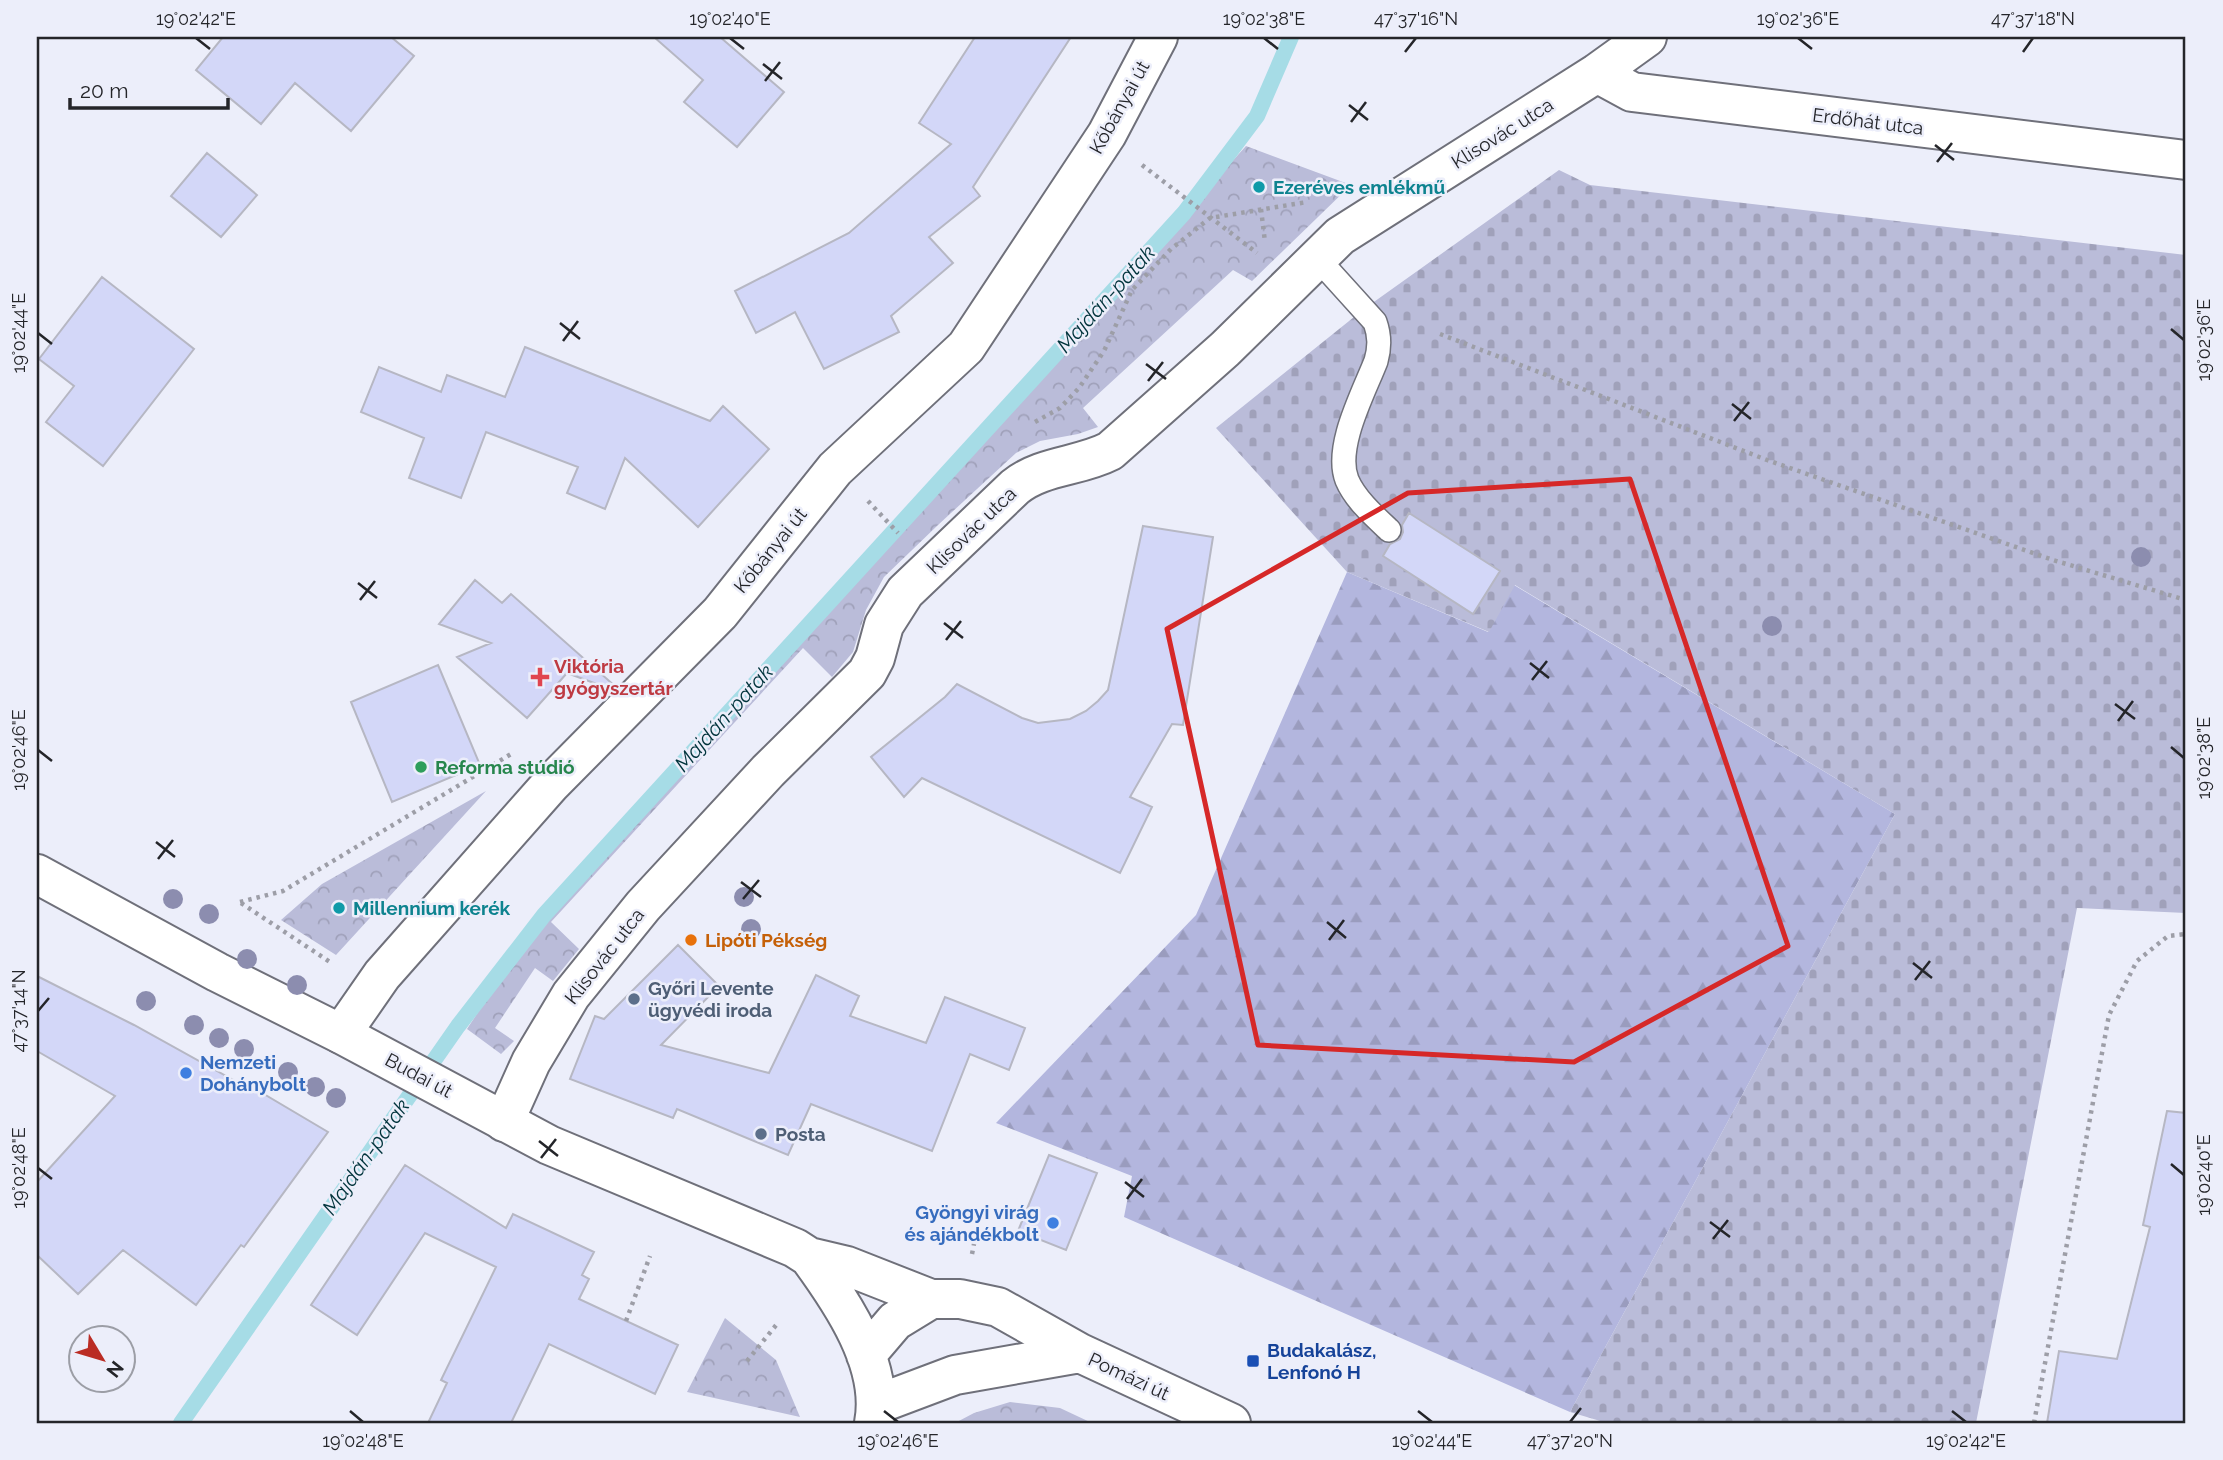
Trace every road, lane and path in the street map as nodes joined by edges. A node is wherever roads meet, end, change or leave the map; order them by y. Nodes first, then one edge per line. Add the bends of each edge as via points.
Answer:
1 (1158, 37) edge
2 (1647, 37) edge
3 (1597, 73) junction
4 (2186, 159) edge
5 (1147, 170) dead end
6 (1261, 209) junction
7 (1210, 218) junction
8 (1360, 222) junction
9 (1293, 268) junction
10 (1440, 334) dead end
11 (1025, 429) dead end
12 (862, 495) dead end
13 (1389, 530) dead end
14 (905, 540) dead end
15 (2186, 600) edge
16 (550, 785) junction
17 (37, 874) edge
18 (2186, 934) edge
19 (337, 967) dead end
20 (341, 1034) junction
21 (504, 1122) junction
22 (650, 1256) dead end
23 (809, 1256) junction
24 (931, 1299) junction
25 (626, 1321) dead end
26 (777, 1324) dead end
27 (1080, 1353) junction
28 (866, 1355) junction
29 (747, 1362) dead end
30 (940, 1380) junction
31 (876, 1414) edge
32 (1231, 1423) edge
33 (2034, 1423) edge

1 - 16 street, Kőbányai út via 1107,134 966,347 835,469 720,613
2 - 3 street, Klisovác utca
3 - 4 street, Erdőhát utca via 1632,92
3 - 8 street, Klisovác utca
5 - 7 path
6 - 7 path
6 - 8 path via 1328,199
6 - 9 path
7 - 9 path
7 - 11 path via 1171,249 1132,290 1104,351 1079,388 1060,408
8 - 9 street, Klisovác utca
9 - 13 lane via 1375,322 1379,332 1380,347 1345,442 1343,461 1347,480
9 - 21 street, Klisovác utca via 1126,439 1093,460 1028,477 905,592 884,625 867,673 643,906 571,995 531,1062
10 - 15 path via 1767,460 2053,560
12 - 14 path
16 - 19 path via 511,754 283,891 240,902
16 - 20 street, Kőbányai út via 382,975
17 - 20 street, Budai út
18 - 33 path via 2168,936 2137,961 2109,1015
20 - 21 street, Budai út
21 - 23 street, Budai út
22 - 25 path
23 - 24 street, Budai út
23 - 28 street via 831,1287
24 - 27 street via 998,1307
24 - 28 street via 895,1321
26 - 29 path
27 - 30 street, Pomázi út
27 - 32 street, Pomázi út
28 - 30 street, Pomázi út via 912,1379
28 - 31 street
30 - 31 street, Pomázi út

